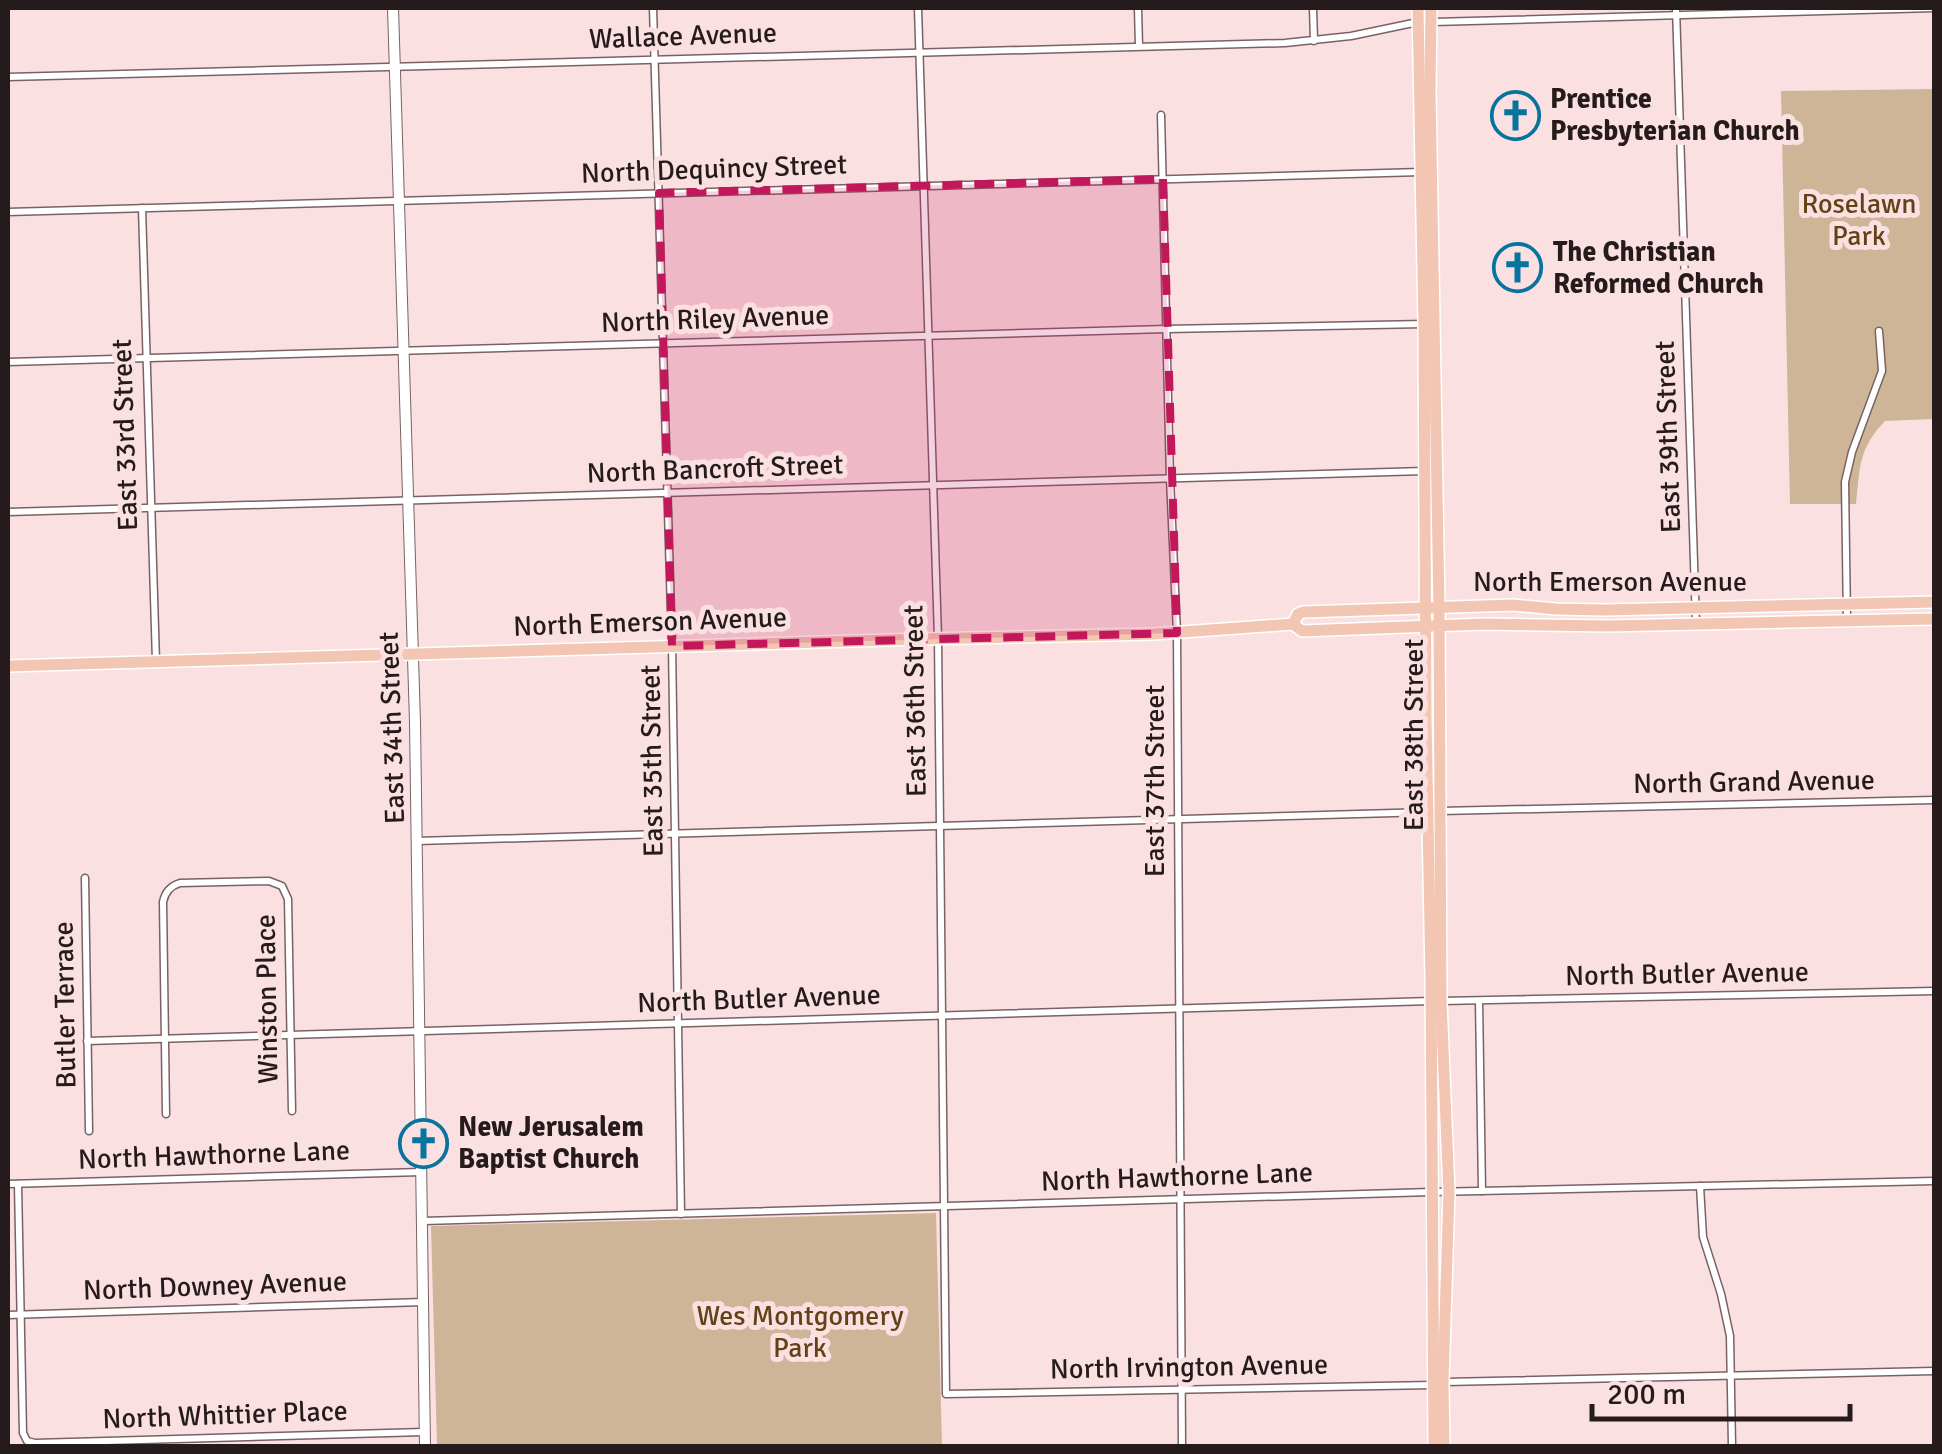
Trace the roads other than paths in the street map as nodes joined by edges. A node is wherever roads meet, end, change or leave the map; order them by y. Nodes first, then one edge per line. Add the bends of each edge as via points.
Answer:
1 (393, 8) edge
2 (653, 8) edge
3 (918, 8) edge
4 (1138, 8) edge
5 (1313, 8) edge
6 (1418, 8) edge
7 (1431, 8) edge
8 (1460, 8) edge
9 (1934, 8) edge
10 (1677, 12) edge
11 (1461, 21) junction
12 (1425, 22) junction
13 (1314, 41) junction
14 (1139, 46) junction
15 (919, 52) junction
16 (654, 59) junction
17 (395, 66) junction
18 (8, 77) edge
19 (1161, 115) dead end
20 (1421, 172) junction
21 (1163, 179) junction
22 (924, 186) junction
23 (659, 194) junction
24 (400, 201) junction
25 (142, 208) junction
26 (8, 212) edge
27 (1424, 324) junction
28 (1166, 329) junction
29 (1879, 332) dead end
30 (928, 336) junction
31 (663, 343) junction
32 (403, 350) junction
33 (146, 358) junction
34 (8, 362) edge
35 (1424, 471) junction
36 (1170, 479) junction
37 (933, 486) junction
38 (667, 493) junction
39 (408, 500) junction
40 (150, 508) junction
41 (8, 512) edge
42 (1934, 602) edge
43 (1847, 604) junction
44 (1432, 607) junction
45 (1696, 608) junction
46 (1934, 619) edge
47 (1847, 621) junction
48 (1293, 624) junction
49 (1696, 624) junction
50 (1432, 626) junction
51 (1177, 633) junction
52 (938, 638) junction
53 (672, 646) junction
54 (412, 655) junction
55 (156, 662) junction
56 (8, 666) edge
57 (1934, 800) edge
58 (1434, 812) junction
59 (1178, 818) junction
60 (940, 826) junction
61 (676, 834) junction
62 (417, 841) junction
63 (85, 878) dead end
64 (1934, 991) edge
65 (1436, 1001) junction
66 (1479, 1001) junction
67 (1178, 1010) junction
68 (942, 1016) junction
69 (678, 1024) junction
70 (418, 1031) junction
71 (290, 1034) junction
72 (164, 1038) junction
73 (88, 1040) junction
74 (292, 1111) dead end
75 (166, 1114) dead end
76 (89, 1132) dead end
77 (421, 1172) junction
78 (1934, 1181) edge
79 (8, 1184) edge
80 (18, 1184) junction
81 (1700, 1186) junction
82 (1482, 1191) junction
83 (1431, 1192) junction
84 (1449, 1192) junction
85 (1180, 1199) junction
86 (944, 1206) junction
87 (681, 1214) junction
88 (422, 1221) junction
89 (423, 1302) junction
90 (8, 1314) edge
91 (21, 1314) junction
92 (1934, 1372) edge
93 (1732, 1376) junction
94 (1438, 1383) junction
95 (1181, 1390) junction
96 (946, 1394) joint
97 (425, 1432) junction
98 (426, 1446) edge
99 (1182, 1446) edge
100 (1434, 1446) edge
101 (1444, 1446) edge
102 (1732, 1446) edge

1 - 17 main road, East 34th Street
2 - 16 street, East 35th Street
3 - 15 street, East 36th Street
4 - 14 street
5 - 13 street
6 - 12 main road, East 38th Street
7 - 12 main road, East 38th Street
8 - 11 street
9 - 10 street, Wallace Avenue
10 - 11 street, Wallace Avenue
10 - 45 street, East 39th Street
11 - 12 street, Wallace Avenue
12 - 13 street, Wallace Avenue
12 - 20 main road, East 38th Street
12 - 44 main road, East 38th Street
13 - 14 street, Wallace Avenue
14 - 15 street, Wallace Avenue
15 - 16 street, Wallace Avenue
15 - 22 street, East 36th Street
16 - 17 street, Wallace Avenue
16 - 23 street, East 35th Street
17 - 18 street, Wallace Avenue
17 - 24 main road, East 34th Street
19 - 21 street, East 37th Street
20 - 21 street, North Dequincy Street
20 - 27 main road, East 38th Street
21 - 22 street, North Dequincy Street
21 - 28 street, East 37th Street
22 - 23 street, North Dequincy Street
22 - 30 street, East 36th Street
23 - 24 street, North Dequincy Street
23 - 31 street, East 35th Street
24 - 25 street, North Dequincy Street
24 - 32 main road, East 34th Street
25 - 26 street, North Dequincy Street
25 - 33 street, East 33rd Street
27 - 28 street, North Riley Avenue
27 - 35 main road, East 38th Street
28 - 30 street, North Riley Avenue
28 - 36 street, East 37th Street
29 - 43 street via 1882,371 1845,482
30 - 31 street, North Riley Avenue
30 - 37 street, East 36th Street
31 - 32 street, North Riley Avenue
31 - 38 street, East 35th Street
32 - 33 street, North Riley Avenue
32 - 39 main road, East 34th Street
33 - 34 street, North Riley Avenue
33 - 40 street, East 33rd Street
35 - 36 street, North Bancroft Street
35 - 44 main road, East 38th Street
36 - 37 street, North Bancroft Street
36 - 51 street, East 37th Street
37 - 38 street, North Bancroft Street
37 - 52 street, East 36th Street
38 - 39 street, North Bancroft Street
38 - 53 street, East 35th Street
39 - 40 street, North Bancroft Street
39 - 54 main road, East 34th Street
40 - 41 street, North Bancroft Street
40 - 55 street, East 33rd Street
42 - 43 main road, North Emerson Avenue
43 - 45 main road, North Emerson Avenue
43 - 47 street
44 - 45 main road, North Emerson Avenue
44 - 48 main road, North Emerson Avenue via 1303,612
44 - 50 main road, East 38th Street
45 - 49 street, East 39th Street
46 - 47 main road, North Emerson Avenue
47 - 49 main road, North Emerson Avenue
48 - 50 main road, North Emerson Avenue via 1302,632
48 - 51 main road, North Emerson Avenue
49 - 50 main road, North Emerson Avenue
50 - 58 main road, East 38th Street
51 - 52 main road, North Emerson Avenue
51 - 59 street, East 37th Street
52 - 53 main road, North Emerson Avenue
52 - 60 street, East 36th Street
53 - 54 main road, North Emerson Avenue
53 - 61 street, East 35th Street
54 - 55 main road, North Emerson Avenue
54 - 62 main road, East 34th Street
55 - 56 main road, North Emerson Avenue
57 - 58 street, North Grand Avenue
58 - 59 street, North Grand Avenue
58 - 65 main road, East 38th Street
59 - 60 street, North Grand Avenue
59 - 67 street, East 37th Street
60 - 61 street, North Grand Avenue
60 - 68 street, East 36th Street
61 - 62 street, North Grand Avenue
61 - 69 street, East 35th Street
62 - 70 main road, East 34th Street
63 - 73 street, Butler Terrace
64 - 66 street, North Butler Avenue
65 - 66 street, North Butler Avenue
65 - 67 street, North Butler Avenue
65 - 83 main road, East 38th Street
65 - 84 main road, East 38th Street
66 - 82 street
67 - 68 street, North Butler Avenue
67 - 85 street, East 37th Street
68 - 69 street, North Butler Avenue
68 - 86 street, East 36th Street
69 - 70 street, North Butler Avenue
69 - 87 street, East 35th Street
70 - 71 street, North Butler Avenue
70 - 77 main road, East 34th Street
71 - 72 street, North Butler Avenue
71 - 72 street, Winston Place via 288,899 269,880 170,888 163,902
71 - 74 street, Winston Place
72 - 73 street, North Butler Avenue
72 - 75 street
73 - 76 street, Butler Terrace
77 - 80 street, North Hawthorne Lane
77 - 88 main road, East 34th Street
78 - 81 street, North Hawthorne Lane
79 - 80 street, North Hawthorne Lane
80 - 91 street
81 - 82 street, North Hawthorne Lane
81 - 93 street
82 - 84 street, North Hawthorne Lane
83 - 84 street, North Hawthorne Lane
83 - 85 street, North Hawthorne Lane
83 - 94 main road, East 38th Street
84 - 94 main road, East 38th Street
85 - 86 street, North Hawthorne Lane
85 - 95 street, East 37th Street
86 - 87 street, North Hawthorne Lane
86 - 96 street, East 36th Street
87 - 88 street, North Hawthorne Lane
88 - 89 main road, East 34th Street
89 - 91 street, North Downey Avenue
89 - 97 main road, East 34th Street
90 - 91 street, North Downey Avenue
91 - 97 street, North Whittier Place via 27,1441
92 - 93 street, North Irvington Avenue
93 - 94 street, North Irvington Avenue
93 - 102 street
94 - 95 street, North Irvington Avenue
94 - 100 main road, East 38th Street
94 - 101 main road, East 38th Street
95 - 96 street, North Irvington Avenue
95 - 99 street, East 37th Street
97 - 98 main road, East 34th Street

